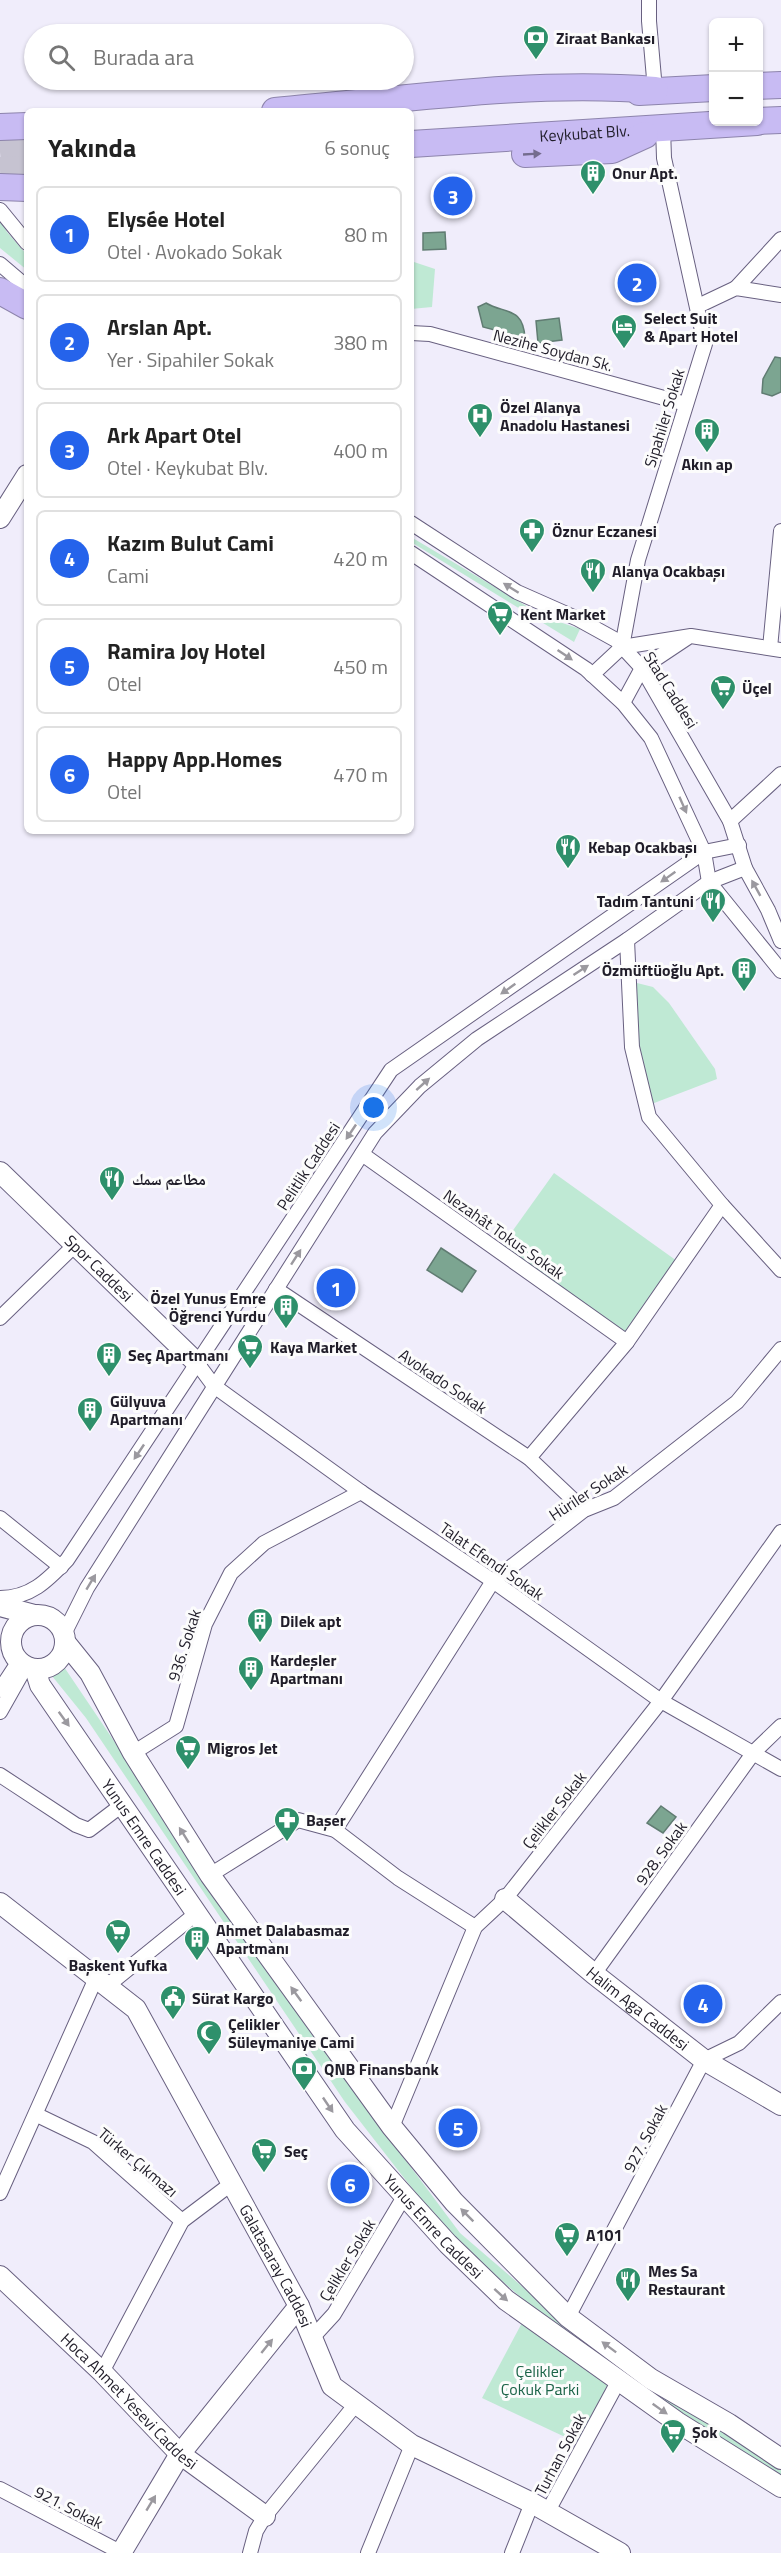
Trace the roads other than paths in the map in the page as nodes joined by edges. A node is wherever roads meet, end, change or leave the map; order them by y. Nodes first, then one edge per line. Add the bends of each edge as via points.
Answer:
1 (649, 0) edge
2 (781, 85) edge
3 (763, 86) edge
4 (709, 88) edge
5 (655, 90) junction
6 (309, 108) edge
7 (414, 115) edge
8 (781, 120) edge
9 (763, 122) edge
10 (709, 125) edge
11 (24, 126) edge
12 (0, 127) edge
13 (663, 128) junction
14 (414, 144) edge
15 (414, 160) edge
16 (0, 187) edge
17 (24, 188) edge
18 (0, 210) edge
19 (24, 239) edge
20 (781, 239) edge
21 (0, 264) edge
22 (24, 284) edge
23 (736, 288) junction
24 (0, 291) edge
25 (781, 295) edge
26 (24, 304) edge
27 (698, 306) junction
28 (414, 333) edge
29 (686, 404) junction
30 (24, 480) edge
31 (0, 518) edge
32 (414, 525) edge
33 (781, 531) edge
34 (414, 555) edge
35 (690, 636) junction
36 (622, 647) junction
37 (776, 649) edge
38 (642, 668) junction
39 (592, 675) junction
40 (623, 702) junction
41 (781, 774) edge
42 (730, 821) junction
43 (739, 845) junction
44 (704, 852) junction
45 (745, 868) junction
46 (710, 882) junction
47 (774, 912) edge
48 (627, 940) junction
49 (781, 941) edge
50 (781, 971) edge
51 (362, 1154) junction
52 (0, 1172) edge
53 (722, 1205) junction
54 (75, 1245) junction
55 (781, 1270) edge
56 (276, 1289) junction
57 (0, 1318) edge
58 (627, 1341) junction
59 (781, 1349) edge
60 (197, 1363) junction
61 (214, 1386) junction
62 (529, 1458) junction
63 (361, 1492) junction
64 (584, 1510) junction
65 (0, 1518) edge
66 (781, 1532) edge
67 (61, 1567) junction
68 (494, 1581) junction
69 (0, 1598) edge
70 (0, 1605) edge
71 (34, 1615) junction
72 (64, 1638) junction
73 (18, 1657) edge
74 (0, 1690) edge
75 (661, 1701) junction
76 (0, 1712) edge
77 (781, 1726) edge
78 (754, 1752) junction
79 (133, 1753) junction
80 (781, 1769) edge
81 (0, 1775) edge
82 (122, 1805) junction
83 (335, 1830) junction
84 (210, 1875) junction
85 (505, 1899) junction
86 (0, 1903) edge
87 (197, 1913) junction
88 (475, 1927) junction
89 (594, 1974) junction
90 (102, 1982) junction
91 (781, 2002) edge
92 (704, 2060) junction
93 (781, 2105) edge
94 (37, 2115) junction
95 (392, 2127) junction
96 (231, 2184) junction
97 (0, 2191) edge
98 (405, 2195) junction
99 (182, 2221) junction
100 (0, 2276) edge
101 (299, 2306) junction
102 (568, 2317) junction
103 (312, 2338) junction
104 (102, 2372) junction
105 (619, 2380) junction
106 (356, 2404) junction
107 (412, 2445) junction
108 (180, 2454) junction
109 (781, 2458) edge
110 (781, 2487) edge
111 (0, 2489) edge
112 (540, 2507) junction
113 (265, 2516) junction
114 (122, 2553) edge
115 (250, 2553) edge
116 (368, 2553) edge
117 (512, 2553) edge
118 (620, 2553) edge

1 - 5 street
2 - 3 highway
4 - 5 highway
5 - 6 highway via 608,86 512,90
5 - 7 highway
8 - 9 highway, Keykubat Blv.
10 - 13 highway, Keykubat Blv.
11 - 12 highway
13 - 14 highway, Keykubat Blv.
15 -> 13 highway via 612,150
13 - 27 street, Sipahiler Sokak via 664,158
16 - 17 highway
18 - 19 street
20 - 23 street
21 - 22 street
23 - 25 street
23 - 27 street
24 - 26 highway
27 - 29 street, Sipahiler Sokak via 705,344
28 - 29 street, Nezihe Soydan Sk. via 452,339
29 - 36 street, Sipahiler Sokak via 638,560
30 - 31 main road
36 -> 32 street, Stad Caddesi via 578,619 517,592
33 - 37 street
34 -> 39 street
35 - 36 street
35 - 37 street
35 - 38 street
36 - 38 street, Stad Caddesi
36 - 39 street
38 - 40 street
38 - 42 street, Stad Caddesi
39 - 40 street
40 -> 44 street via 651,738
41 - 42 street
42 - 43 street, Stad Caddesi
43 - 44 street, Pelitlik Caddesi
43 - 45 street, Stad Caddesi
44 - 46 street
44 -> 60 street, Pelitlik Caddesi via 391,1070
45 - 46 street
47 -> 45 street, Stad Caddesi
46 - 48 street
46 - 50 street
47 - 49 street, Stad Caddesi
51 -> 48 street via 375,1133 420,1086 477,1039
48 - 53 street via 632,1047 649,1117
56 -> 51 street
51 - 58 street, Nezahât Tokus Sokak
52 - 54 main road, Spor Caddesi
53 - 55 street
53 - 58 street
54 - 57 street
54 - 60 main road, Spor Caddesi
56 - 61 street
56 - 62 street, Avokado Sokak
58 - 62 street
59 - 64 street, Hüriler Sokak via 737,1402 614,1498
60 - 61 street, Talat Efendi Sokak
60 -> 67 street, Pelitlik Caddesi
61 - 63 street, Talat Efendi Sokak
72 -> 61 street via 87,1588
62 - 64 street, Avokado Sokak
63 - 68 street, Talat Efendi Sokak
63 - 79 street, 936. Sokak via 264,1543 231,1573 205,1624 176,1726
64 - 68 street, Hüriler Sokak
65 - 67 street
66 - 75 street, Çelikler Sokak
67 - 69 street, Pelitlik Caddesi via 45,1582 16,1598
68 - 75 street, Talat Efendi Sokak
68 - 83 street, Hüriler Sokak
70 - 71 main road
71 - 72 main road via 49,1617 60,1627
71 - 73 main road via 19,1622 11,1638
72 - 73 main road via 59,1659 52,1665
72 - 79 main road, Yunus Emre Caddesi via 90,1673
73 - 74 street
73 - 76 street
73 -> 82 main road, Yunus Emre Caddesi
75 - 78 street, Talat Efendi Sokak
75 - 85 street, Çelikler Sokak
77 - 78 street, 928. Sokak
78 - 80 street, Talat Efendi Sokak
78 - 89 street, 928. Sokak
84 -> 79 main road, Yunus Emre Caddesi
81 - 82 street via 89,1830
82 - 87 main road, Yunus Emre Caddesi
83 - 84 street via 298,1820
83 - 88 street via 398,1878
95 -> 84 main road, Yunus Emre Caddesi
85 - 88 street, Çelikler Sokak
85 - 89 main road, Halim Aga Caddesi
86 - 90 main road, Galatasaray Caddesi
87 - 90 street
87 -> 98 main road, Yunus Emre Caddesi via 345,2130
88 - 95 street, Çelikler Sokak
89 - 92 main road, Halim Aga Caddesi
90 - 94 street
90 - 96 main road, Galatasaray Caddesi via 136,2009
91 - 92 street via 739,2043
92 - 93 main road, Halim Aga Caddesi
92 - 102 street, 927. Sokak
94 - 97 street
94 - 99 street, Türker Çıkmazı via 93,2142
102 -> 95 main road, Yunus Emre Caddesi via 454,2202
96 - 99 street
96 - 101 main road, Galatasaray Caddesi
98 - 103 street, Çelikler Sokak via 334,2314
98 -> 105 main road, Yunus Emre Caddesi via 506,2300
99 - 104 street
100 - 104 main road, Hoca Ahmet Yesevi Caddesi
101 - 103 main road, Galatasaray Caddesi
108 -> 101 main road
109 -> 102 main road, Yunus Emre Caddesi via 651,2379
103 - 106 main road, Galatasaray Caddesi via 332,2386
104 - 108 main road, Hoca Ahmet Yesevi Caddesi
105 -> 110 main road, Yunus Emre Caddesi via 677,2422
105 - 112 street, Turhan Sokak
106 - 107 main road, Galatasaray Caddesi
106 - 113 street
107 - 112 main road, Galatasaray Caddesi
107 - 116 street
108 - 113 main road, Hoca Ahmet Yesevi Caddesi
114 -> 108 main road
111 - 114 street, 921. Sokak
112 - 117 street, Turhan Sokak
112 - 118 main road, Galatasaray Caddesi
113 - 115 street

